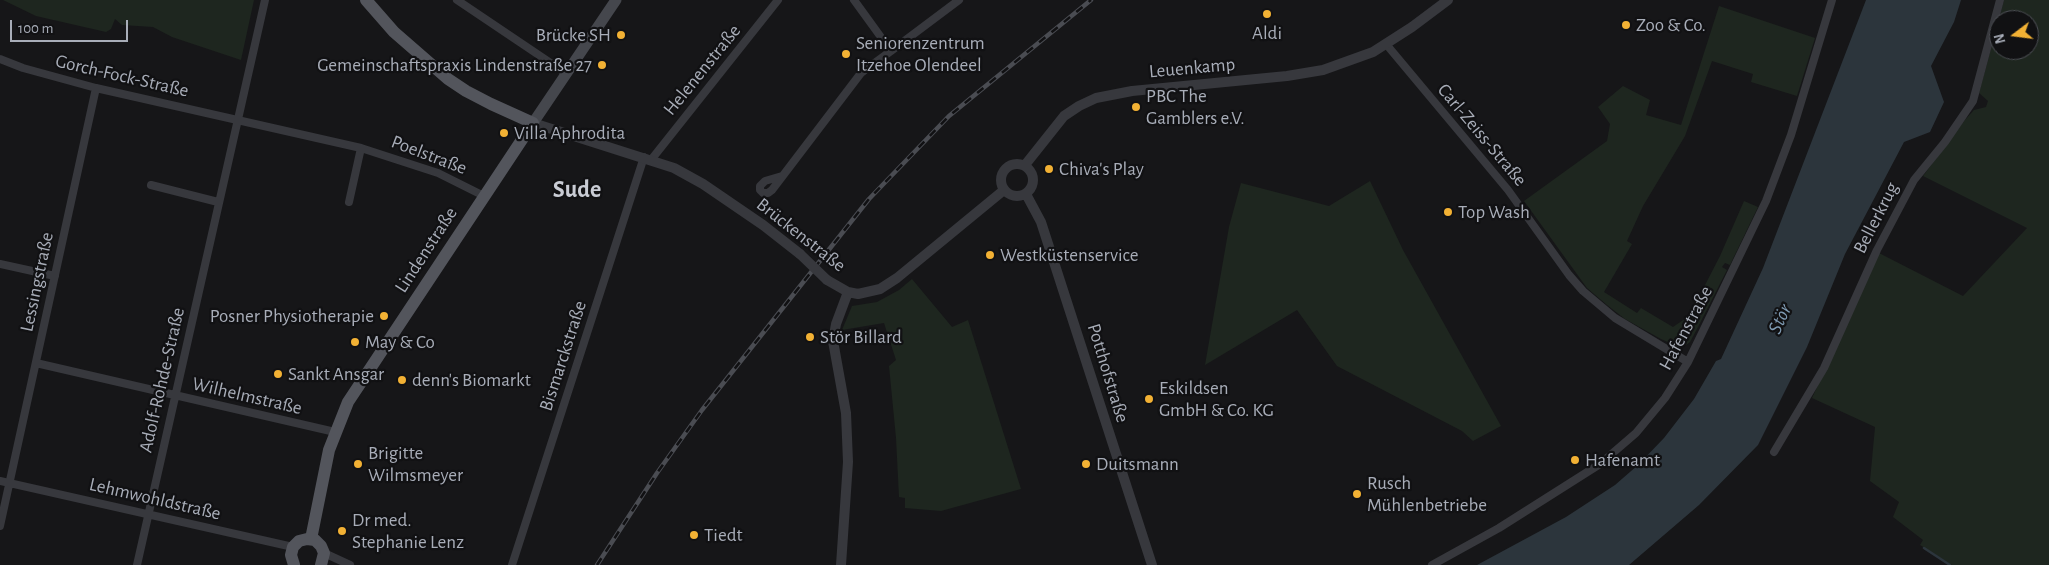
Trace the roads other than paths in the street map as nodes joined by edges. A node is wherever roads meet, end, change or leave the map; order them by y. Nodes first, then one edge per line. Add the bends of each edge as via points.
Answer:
1 (264, 0) edge
2 (366, 0) edge
3 (457, 0) edge
4 (616, 0) edge
5 (778, 0) edge
6 (854, 0) edge
7 (959, 0) edge
8 (1448, 0) edge
9 (1832, 0) edge
10 (2000, 0) edge
11 (1386, 44) junction
12 (891, 51) junction
13 (0, 59) edge
14 (567, 74) junction
15 (96, 88) junction
16 (237, 119) junction
17 (533, 123) junction
18 (361, 148) junction
19 (647, 159) junction
20 (1025, 165) junction
21 (782, 176) dead end
22 (151, 185) dead end
23 (1004, 190) junction
24 (1026, 194) junction
25 (484, 196) junction
26 (218, 202) junction
27 (349, 202) dead end
28 (0, 264) edge
29 (55, 276) junction
30 (848, 292) junction
31 (1688, 362) junction
32 (36, 363) junction
33 (175, 396) junction
34 (335, 432) junction
35 (1774, 452) dead end
36 (0, 481) edge
37 (10, 484) junction
38 (148, 514) junction
39 (0, 526) edge
40 (311, 539) junction
41 (293, 547) junction
42 (322, 559) edge
43 (137, 565) edge
44 (294, 565) edge
45 (350, 565) edge
46 (512, 565) edge
47 (841, 565) edge
48 (1152, 565) edge
49 (1432, 565) edge

1 - 16 street, Adolf-Rohde-Straße
2 - 17 main road via 394,32 448,79
3 - 14 street
4 - 14 main road, Lindenstraße
5 - 19 street, Helenenstraße
6 - 12 street
7 - 12 street
8 - 11 street, Leuenkamp
9 - 31 street, Hafenstraße via 1793,127 1766,201
10 - 35 street, Bellerkrug via 1973,101 1914,180 1877,250 1824,368
11 - 20 street, Leuenkamp via 1355,60 1317,72 1132,91 1096,98 1064,116
11 - 31 street, Carl-Zeiss-Straße via 1503,184 1583,291 1615,318
12 - 21 street via 861,73
13 - 15 street, Gorch-Fock-Straße
14 - 17 main road, Lindenstraße
15 - 16 street, Gorch-Fock-Straße
15 - 29 street, Lessingstraße
16 - 18 street, Poelstraße
16 - 26 street, Adolf-Rohde-Straße
17 - 19 street, Brückenstraße
17 - 25 main road, Lindenstraße
18 - 25 street, Poelstraße via 438,173
18 - 27 street, Poelstraße
19 - 30 street, Brückenstraße, bridge via 674,168 702,184 770,230 827,280
19 - 46 street, Bismarckstraße
20 - 23 street via 1010,164 1003,171 1000,180
20 - 24 street via 1034,179
22 - 26 street
23 - 24 street via 1014,196
23 - 30 street via 888,285 867,293
24 - 48 street, Potthofstraße via 1042,222
25 - 34 main road, Lindenstraße via 348,402
26 - 33 street, Adolf-Rohde-Straße
28 - 29 street
29 - 32 street, Lessingstraße
30 - 47 street, Brückenstraße via 833,341 847,422 848,462
31 - 49 street, Hafenstraße via 1645,424 1616,452 1560,491
32 - 33 street, Wilhelmstraße
32 - 37 street, Lessingstraße
33 - 34 street, Wilhelmstraße
33 - 38 street, Adolf-Rohde-Straße
34 - 40 main road, Lindenstraße via 324,469
36 - 37 street, Lehmwohldstraße
37 - 38 street, Lehmwohldstraße
37 - 39 street
38 - 41 street, Lehmwohldstraße
38 - 43 street, Adolf-Rohde-Straße
40 - 41 main road via 299,541
40 - 42 main road via 321,546
41 - 44 main road
42 - 45 street

